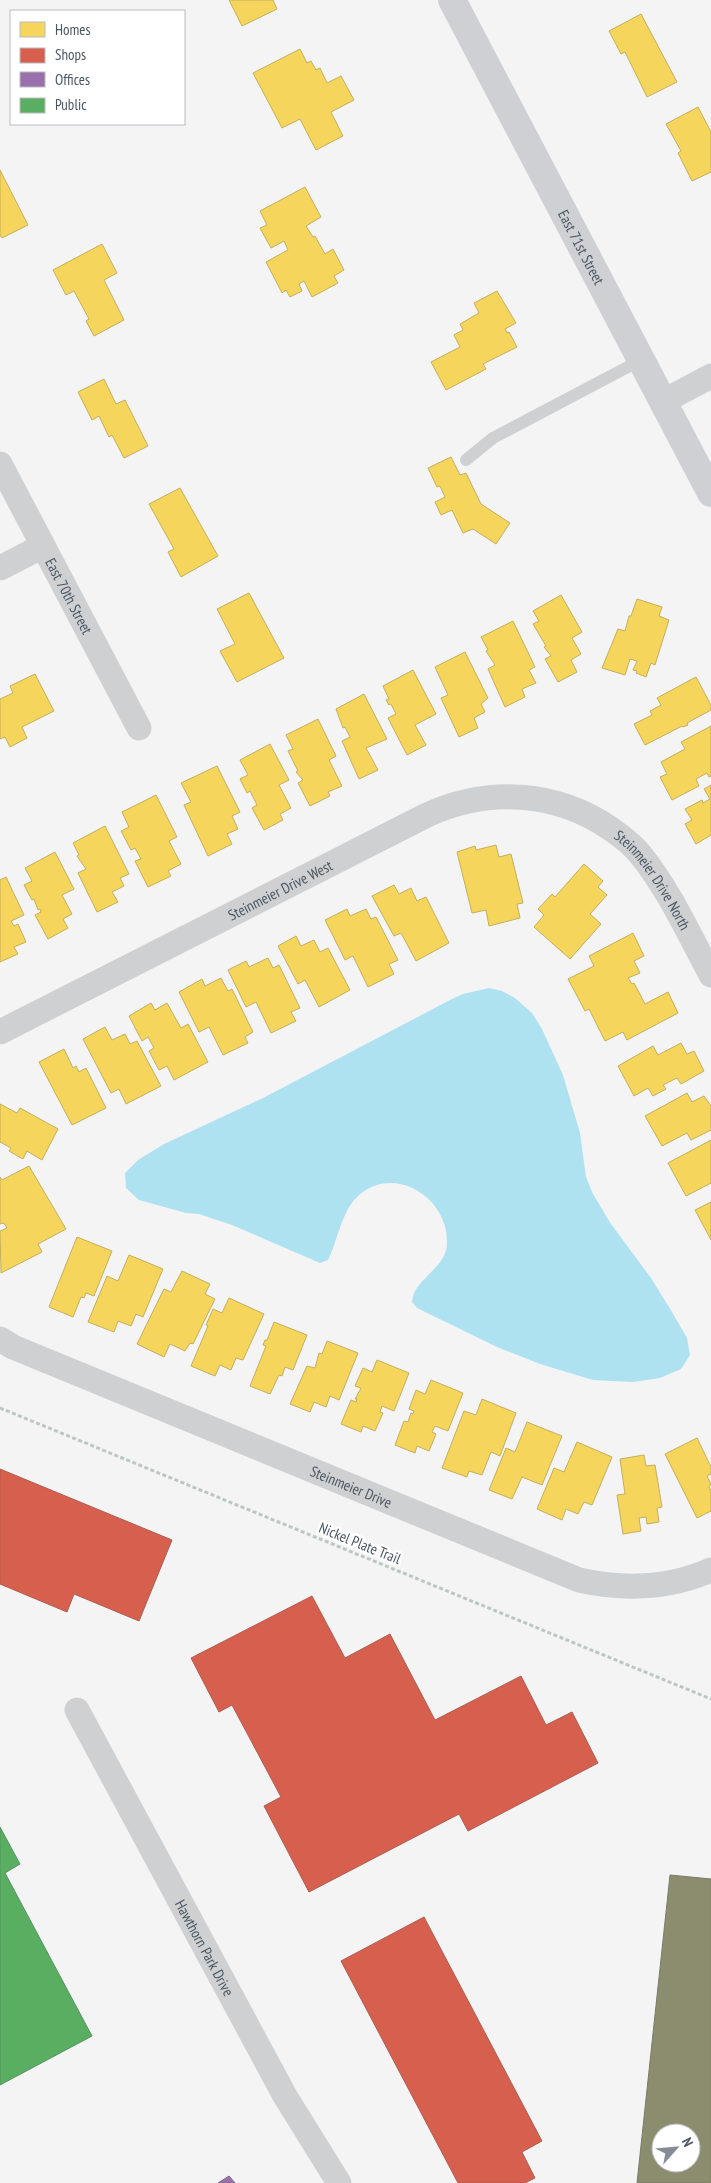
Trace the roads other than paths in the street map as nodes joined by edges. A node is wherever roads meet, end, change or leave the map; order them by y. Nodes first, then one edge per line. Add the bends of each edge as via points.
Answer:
1 (452, 0) edge
2 (640, 360) junction
3 (711, 376) edge
4 (662, 402) junction
5 (466, 460) dead end
6 (0, 464) edge
7 (711, 494) edge
8 (43, 546) junction
9 (0, 568) edge
10 (139, 728) dead end
11 (572, 808) joint
12 (711, 975) edge
13 (0, 1032) edge
14 (0, 1339) edge
15 (711, 1570) edge
16 (77, 1710) dead end
17 (339, 2183) edge

1 - 2 main road, East 71st Street
2 - 4 main road, East 71st Street
2 - 5 lane via 492,438
3 - 4 street
4 - 7 main road, East 71st Street
6 - 8 street, East 70th Street
8 - 9 street
8 - 10 street, East 70th Street
11 - 12 street, Steinmeier Drive North via 594,818 639,853 666,890
11 - 13 street, Steinmeier Drive West via 548,800 514,796 459,802
14 - 15 street, Steinmeier Drive via 579,1580 622,1587 654,1586
16 - 17 street, Hawthorn Park Drive via 284,2096

